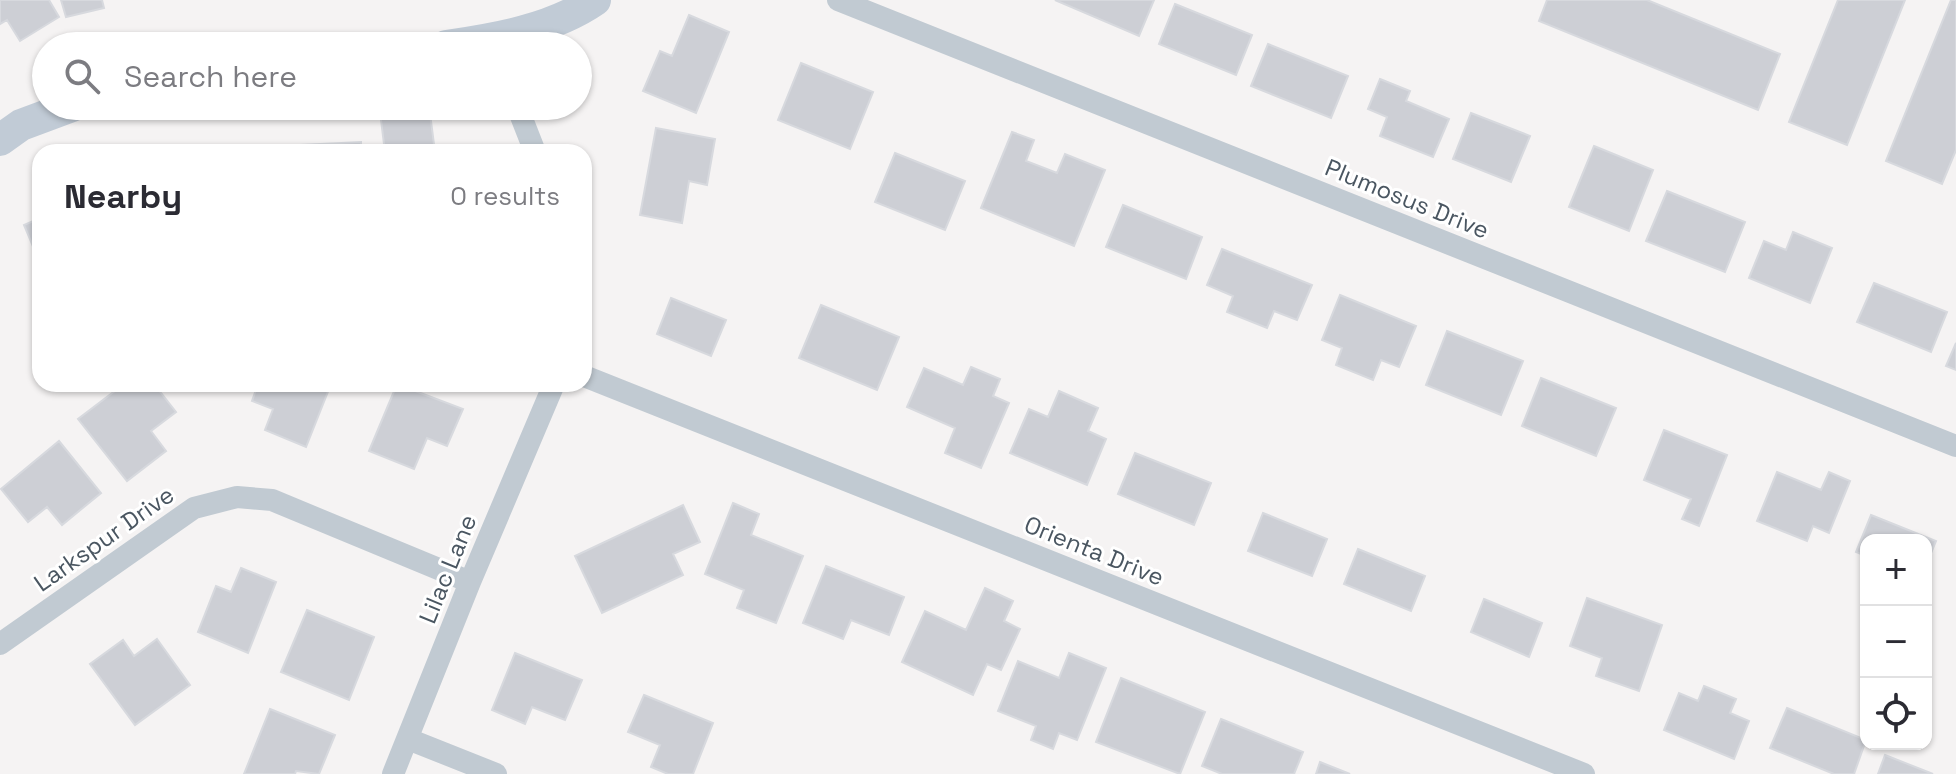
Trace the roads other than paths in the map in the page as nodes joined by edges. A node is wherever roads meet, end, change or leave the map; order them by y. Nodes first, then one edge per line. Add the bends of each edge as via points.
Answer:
1 (595, 0) edge
2 (838, 0) edge
3 (522, 32) edge
4 (34, 120) edge
5 (522, 120) edge
6 (0, 140) edge
7 (532, 144) edge
8 (592, 379) edge
9 (551, 392) edge
10 (1956, 446) edge
11 (470, 582) junction
12 (0, 644) edge
13 (408, 739) junction
14 (393, 774) edge
15 (496, 774) edge
16 (1584, 774) edge

1 - 3 street
2 - 10 street, Plumosus Drive
4 - 6 street
5 - 7 street
8 - 16 street, Orienta Drive
9 - 11 street, Lilac Lane
11 - 12 street, Larkspur Drive via 272,500 237,497 194,508
11 - 13 street, Lilac Lane
13 - 14 street, Lilac Lane
13 - 15 street

